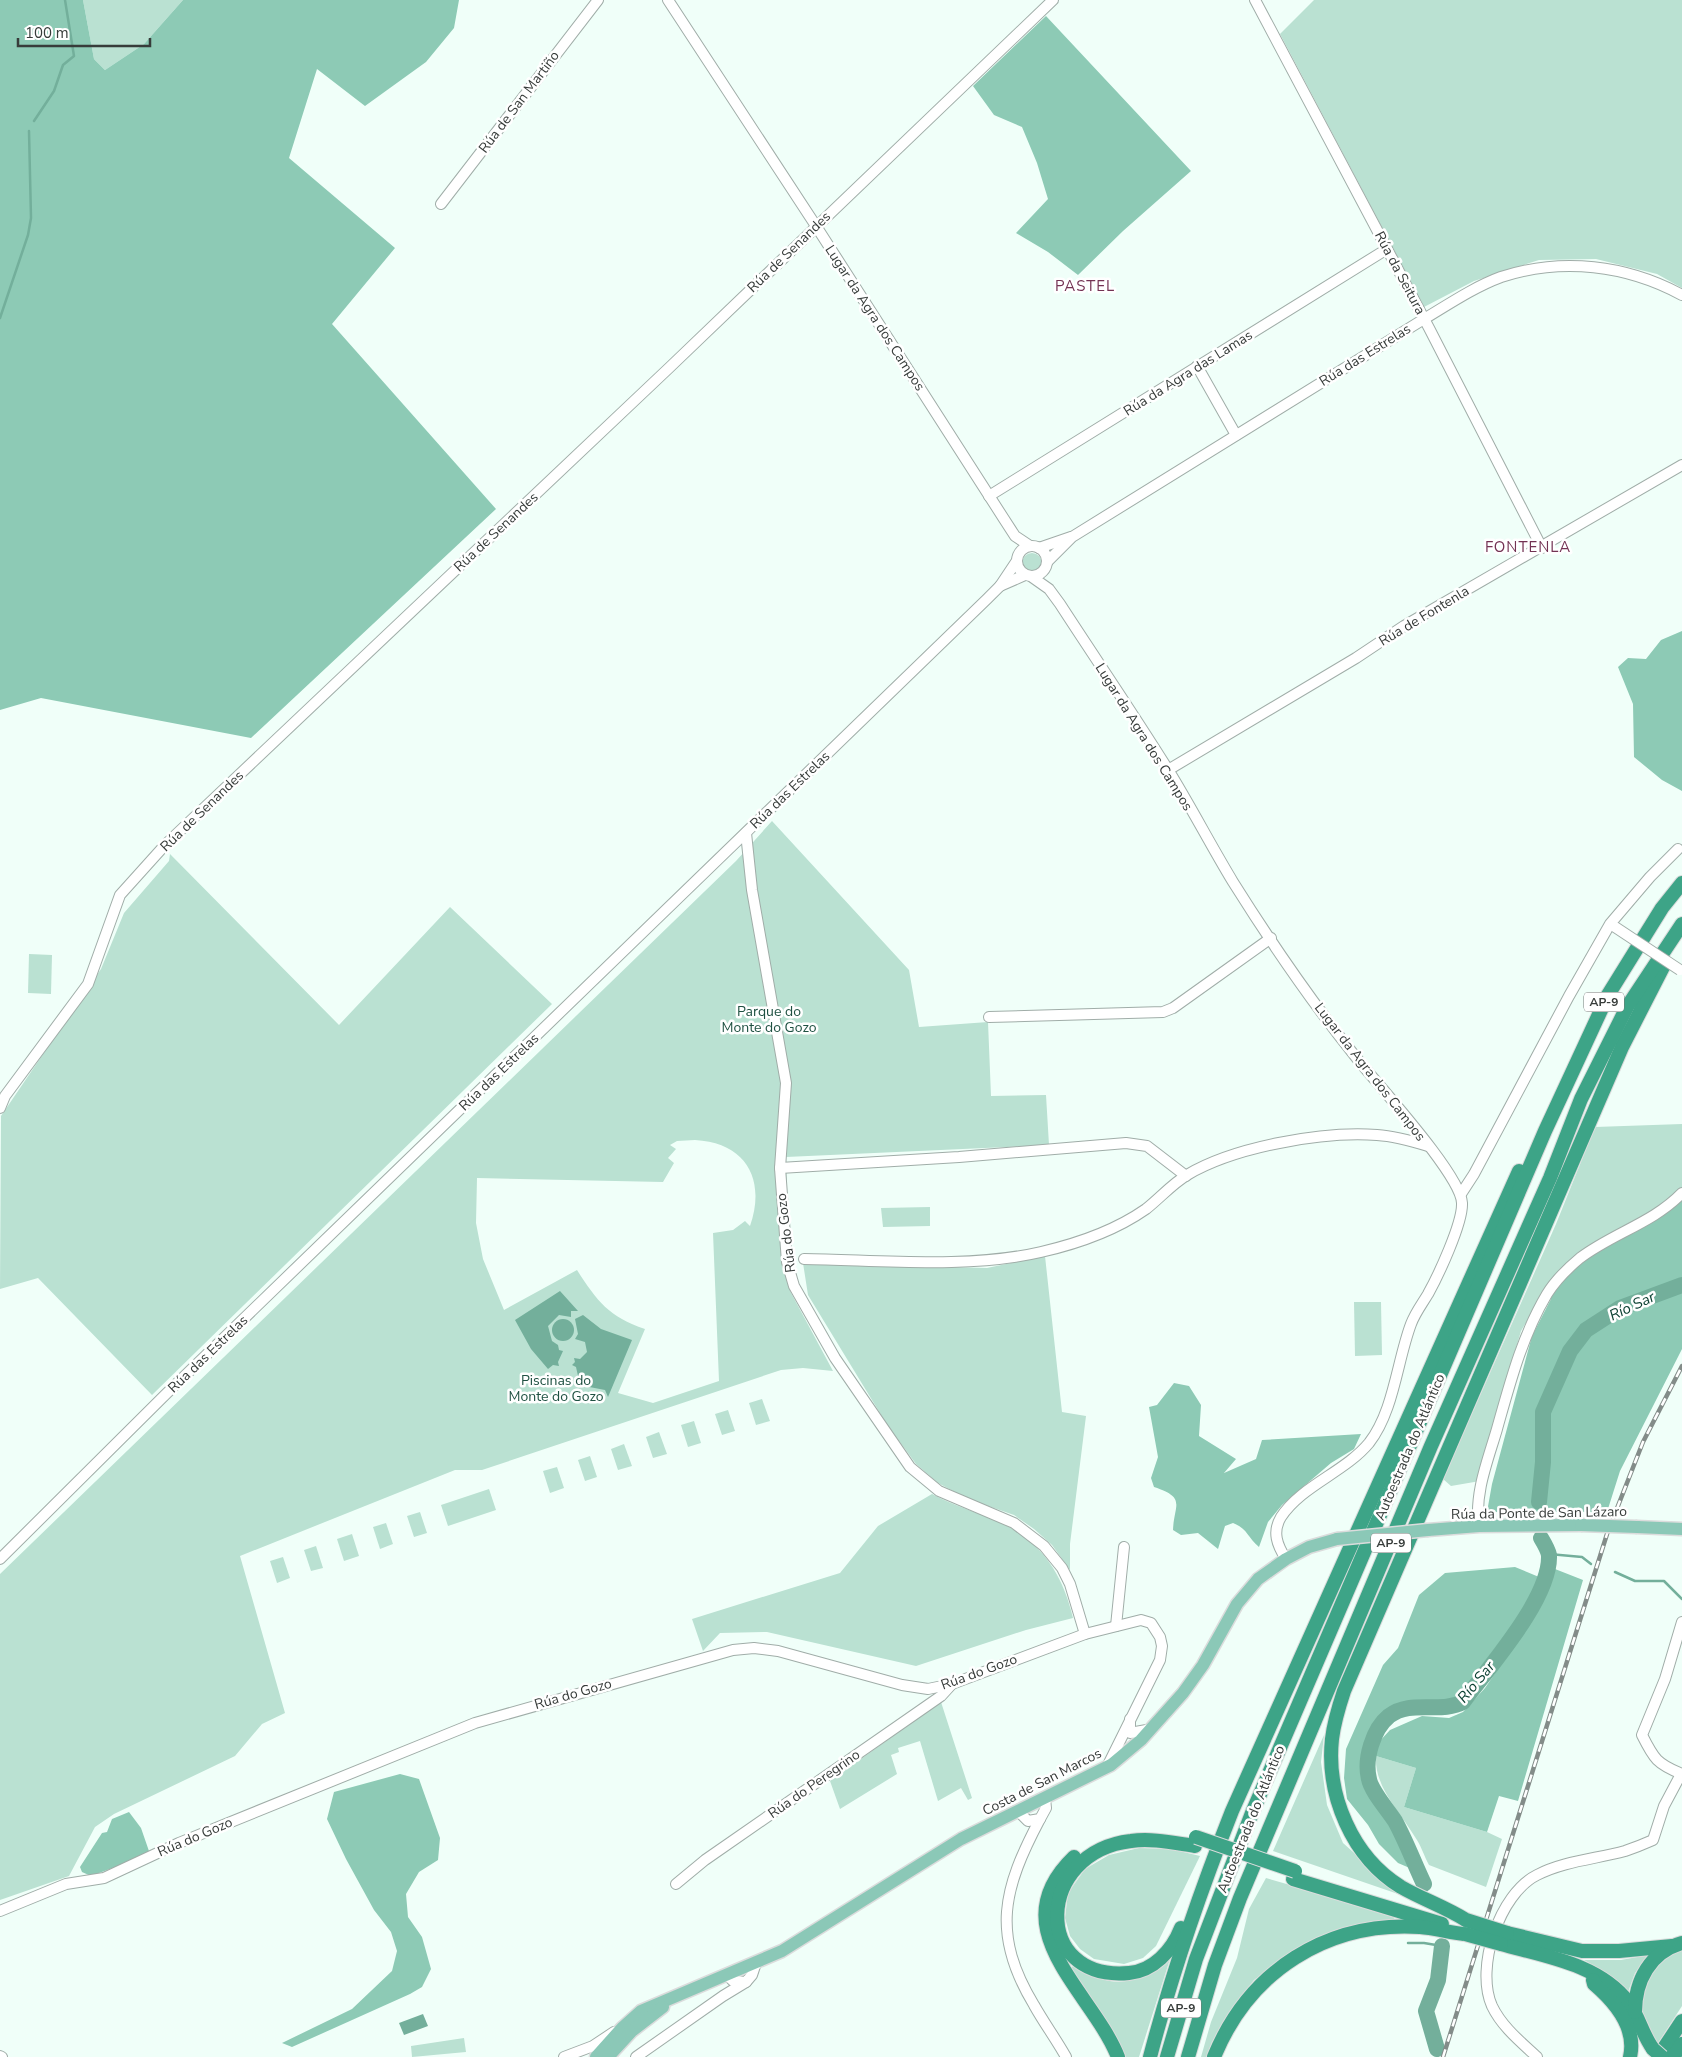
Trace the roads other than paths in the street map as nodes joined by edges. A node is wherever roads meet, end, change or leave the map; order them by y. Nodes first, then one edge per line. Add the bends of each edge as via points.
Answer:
1 (598, 0) edge
2 (668, 0) edge
3 (1052, 0) edge
4 (1255, 0) edge
5 (1043, 4) edge
6 (441, 204) dead end
7 (816, 226) junction
8 (1387, 249) junction
9 (1682, 296) edge
10 (1424, 319) junction
11 (1197, 366) junction
12 (1236, 436) junction
13 (1682, 465) edge
14 (989, 496) junction
15 (1015, 536) junction
16 (1072, 537) junction
17 (1034, 547) junction
18 (1542, 548) junction
19 (1017, 558) junction
20 (1047, 565) junction
21 (1028, 576) junction
22 (1000, 586) junction
23 (1049, 589) junction
24 (1168, 770) junction
25 (746, 833) junction
26 (1678, 849) dead end
27 (1682, 883) edge
28 (1682, 924) edge
29 (1612, 926) junction
30 (1682, 936) edge
31 (1271, 938) junction
32 (1681, 970) edge
33 (989, 1017) dead end
34 (0, 1108) edge
35 (1545, 1131) junction
36 (1428, 1146) junction
37 (780, 1168) junction
38 (1186, 1176) junction
39 (1682, 1193) edge
40 (1461, 1194) junction
41 (804, 1259) dead end
42 (1479, 1526) junction
43 (1682, 1529) edge
44 (1337, 1539) joint
45 (1124, 1547) dead end
46 (0, 1559) edge
47 (1286, 1559) junction
48 (1682, 1622) edge
49 (1116, 1626) junction
50 (1085, 1634) junction
51 (952, 1684) junction
52 (1153, 1728) junction
53 (1126, 1735) junction
54 (1132, 1748) junction
55 (1107, 1767) junction
56 (1682, 1774) edge
57 (1045, 1798) junction
58 (1018, 1811) junction
59 (1040, 1819) junction
60 (1028, 1821) junction
61 (1032, 1834) junction
62 (1195, 1842) junction
63 (676, 1884) dead end
64 (1201, 1889) junction
65 (0, 1911) edge
66 (1465, 1927) junction
67 (1504, 1938) junction
68 (1677, 1945) edge
69 (756, 1963) junction
70 (1592, 1974) junction
71 (730, 1978) junction
72 (746, 1982) junction
73 (680, 1995) junction
74 (723, 1996) junction
75 (1635, 2012) junction
76 (1682, 2021) edge
77 (622, 2028) junction
78 (1643, 2034) junction
79 (1682, 2044) edge
80 (1658, 2054) edge
81 (564, 2057) edge
82 (596, 2057) edge
83 (608, 2057) edge
84 (636, 2057) edge
85 (1066, 2057) edge
86 (1118, 2057) edge
87 (1150, 2057) edge
88 (1167, 2057) edge
89 (1188, 2057) edge
90 (1214, 2057) edge
91 (1537, 2057) edge
92 (1630, 2057) edge
93 (1639, 2057) edge
94 (1673, 2057) edge

1 - 6 street, Rúa de San Martiño
2 - 7 street, Lugar da Agra dos Campos
3 - 5 street, Rúa de Senandes
4 - 8 street, Rúa da Seitura
5 - 7 street, Rúa de Senandes
7 - 14 street, Lugar da Agra dos Campos
7 - 34 street, Rúa de Senandes via 165,845 125,887 116,903 88,984 5,1096
8 - 10 street, Rúa da Seitura
8 - 11 street, Rúa da Agra das Lamas
9 - 10 street, Rúa das Estrelas via 1662,284 1600,267 1545,267 1501,278
10 - 12 street, Rúa das Estrelas
10 - 18 street, Rúa da Seitura
11 - 12 street
11 - 14 street, Rúa da Agra das Lamas
12 - 16 street, Rúa das Estrelas
13 - 18 street, Rúa de Fontenla
14 - 15 street, Lugar da Agra dos Campos
15 - 17 street, Lugar da Agra dos Campos
15 - 19 street, Lugar da Agra dos Campos
16 - 17 street, Rúa das Estrelas
16 - 20 street, Rúa das Estrelas
17 - 19 street via 1023,549
17 - 20 street via 1045,553
18 - 24 street, Rúa de Fontenla via 1404,626
19 - 21 street via 1018,569
19 - 22 street, Rúa das Estrelas
20 - 21 street via 1040,574
20 - 23 street, Lugar da Agra dos Campos
21 - 22 street, Rúa das Estrelas
21 - 23 street, Lugar da Agra dos Campos
22 - 25 street, Rúa das Estrelas
23 - 24 street, Lugar da Agra dos Campos
24 - 31 street, Lugar da Agra dos Campos via 1234,883
25 - 37 street, Rúa do Gozo via 752,890 786,1083
25 - 46 street, Rúa das Estrelas
26 - 29 street via 1650,877
27 - 35 highway, Autoestrada do Atlántico / AP-9 via 1662,908 1608,995
28 - 89 highway, Autoestrada do Atlántico / AP-9 via 1627,1007 1581,1099 1240,1898 1215,1965
29 - 32 street, bridge
29 - 40 street
30 - 66 highway via 1622,1047 1365,1641 1336,1716 1332,1738 1333,1778 1350,1834 1387,1877 1446,1907
31 - 33 street via 1163,1012
31 - 36 street, Lugar da Agra dos Campos via 1332,1027
35 - 64 highway via 1530,1146 1442,1338 1232,1811
35 - 88 highway, Autoestrada do Atlántico / AP-9 via 1252,1813 1196,1959
36 - 38 street via 1379,1135 1312,1137 1233,1155
36 - 40 street, Lugar da Agra dos Campos via 1454,1179
37 - 38 street via 1126,1143 1148,1146
37 - 50 street, Rúa do Gozo via 787,1262 802,1304 835,1358 919,1476 939,1492 1014,1523 1044,1546 1070,1584
38 - 41 street via 1145,1209 1107,1230 1042,1252 984,1262
39 - 42 street via 1657,1216 1580,1258 1548,1293 1527,1332 1509,1389 1481,1489
40 - 47 street via 1457,1229 1411,1324 1398,1374 1374,1436 1355,1456 1304,1494 1280,1518 1276,1542
42 - 43 main road, Rúa da Ponte de San Lázaro, bridge via 1581,1525
42 - 44 main road, Rúa da Ponte de San Lázaro, bridge
44 - 47 main road, Costa de San Marcos
45 - 49 street
47 - 52 main road, Costa de San Marcos via 1258,1579 1237,1604 1202,1665
48 - 56 street via 1666,1679 1642,1735 1661,1766
49 - 50 street, Rúa do Gozo
49 - 53 street, Rúa do Gozo via 1141,1620 1151,1623 1162,1646 1154,1673 1130,1716
50 - 51 street, Rúa do Gozo
51 - 63 street, Rúa do Peregrino via 941,1696 705,1860
51 - 65 street, Rúa do Gozo via 916,1688 778,1651 749,1648 722,1652 475,1723 179,1843 104,1878 66,1884
52 - 53 street
52 - 54 main road, Costa de San Marcos
53 - 54 street
53 - 55 street, Rúa do Gozo
54 - 55 main road, Costa de San Marcos
55 - 57 main road, Costa de San Marcos
56 - 91 street via 1664,1806 1653,1840 1625,1851 1536,1875 1516,1891 1501,1914 1486,1982 1492,2005 1507,2028
57 - 58 main road, Costa de San Marcos
57 - 59 street via 1046,1808
58 - 60 street
58 - 69 main road, Costa de San Marcos via 949,1846 816,1931
59 - 60 street
59 - 61 street
60 - 61 street
61 - 85 street via 1010,1888 1007,1944 1016,1972 1033,2005
62 - 64 highway via 1130,1840 1095,1852 1080,1862 1060,1890 1057,1926 1061,1938 1080,1962 1094,1970 1121,1974 1146,1968 1158,1961 1173,1944 1193,1896
62 - 66 highway via 1439,1922
62 - 86 highway via 1162,1832 1130,1833 1108,1838 1074,1857 1060,1870 1052,1884 1046,1905 1046,1925 1053,1952
64 - 87 highway
66 - 67 highway, bridge
66 - 90 highway via 1387,1928 1342,1935 1312,1947 1293,1958 1252,1993 1232,2020
67 - 68 highway via 1582,1951
67 - 70 highway
68 - 75 highway via 1648,1966 1639,1980
69 - 71 main road, Costa de San Marcos
69 - 72 street
70 - 75 highway via 1620,1993
70 - 92 highway via 1594,1984 1608,1995 1624,2017 1630,2036
71 - 72 street, Costa de San Marcos
71 - 73 main road, Costa de San Marcos
71 - 74 street
72 - 74 street
73 - 77 main road, Costa de San Marcos via 641,2011
73 - 83 main road, Costa de San Marcos via 639,2024
74 - 84 street
75 - 78 highway
76 - 80 highway
77 - 81 street via 593,2046
77 - 82 main road, Costa de San Marcos
78 - 80 highway
78 - 93 highway
79 - 94 highway

